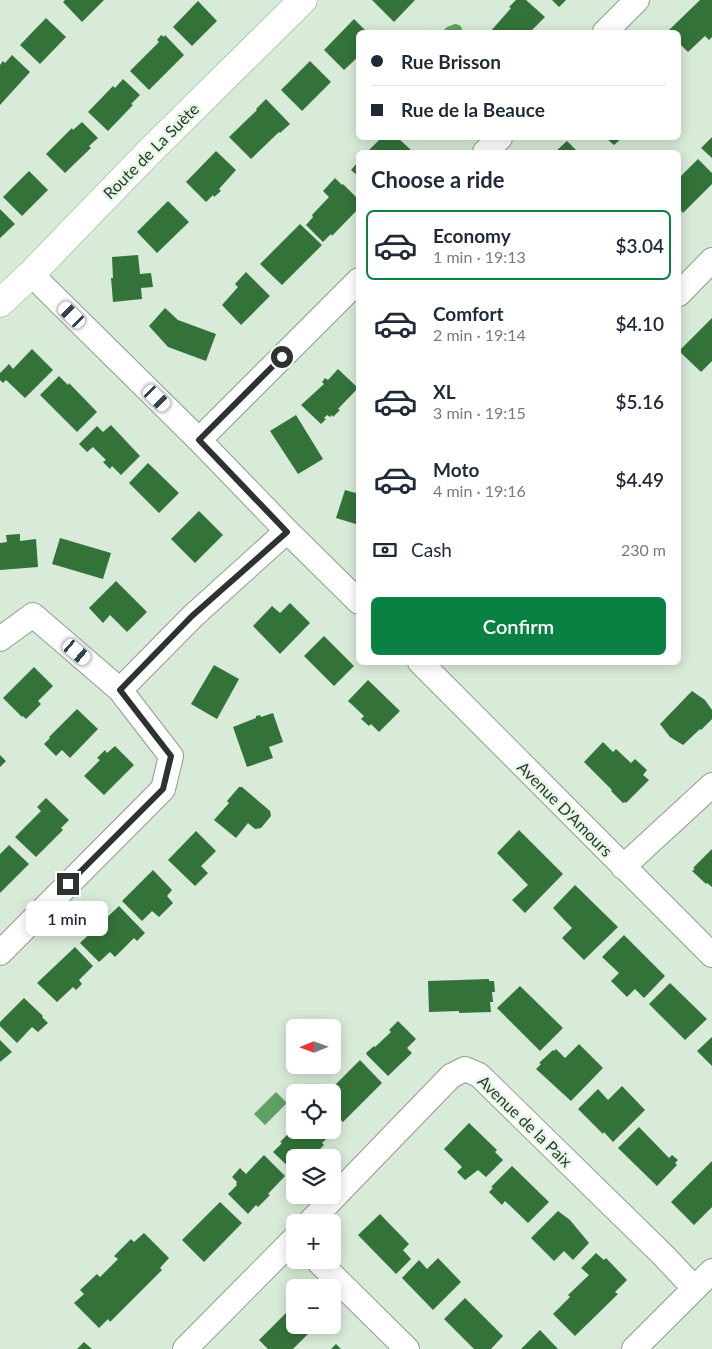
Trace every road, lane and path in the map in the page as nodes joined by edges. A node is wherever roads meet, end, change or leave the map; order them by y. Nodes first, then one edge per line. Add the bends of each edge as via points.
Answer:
1 (303, 0) edge
2 (637, 0) edge
3 (607, 30) edge
4 (498, 140) edge
5 (487, 150) edge
6 (712, 260) edge
7 (31, 274) junction
8 (356, 283) edge
9 (681, 292) edge
10 (0, 303) edge
11 (199, 440) junction
12 (287, 532) junction
13 (356, 599) edge
14 (0, 639) edge
15 (423, 665) edge
16 (120, 690) junction
17 (712, 785) edge
18 (623, 867) junction
19 (0, 953) edge
20 (712, 955) edge
21 (318, 1214) edge
22 (286, 1247) edge
23 (326, 1269) edge
24 (712, 1271) edge
25 (694, 1288) junction
26 (185, 1349) edge
27 (407, 1349) edge
28 (634, 1349) edge

1 - 7 street, Route de La Suète via 150,150
2 - 3 street
4 - 5 street
6 - 9 street
7 - 10 street, Route de La Suète
7 - 11 street
8 - 11 street
11 - 12 street
12 - 13 street
12 - 16 street via 192,616
14 - 16 street via 33,615
15 - 18 street, Avenue D'Amours
16 - 19 street via 171,756 163,789
17 - 18 street
18 - 20 street, Avenue D'Amours
21 - 25 street, Avenue de la Paix via 451,1076 465,1069 479,1076
22 - 26 street
23 - 27 street
24 - 25 street
25 - 28 street

